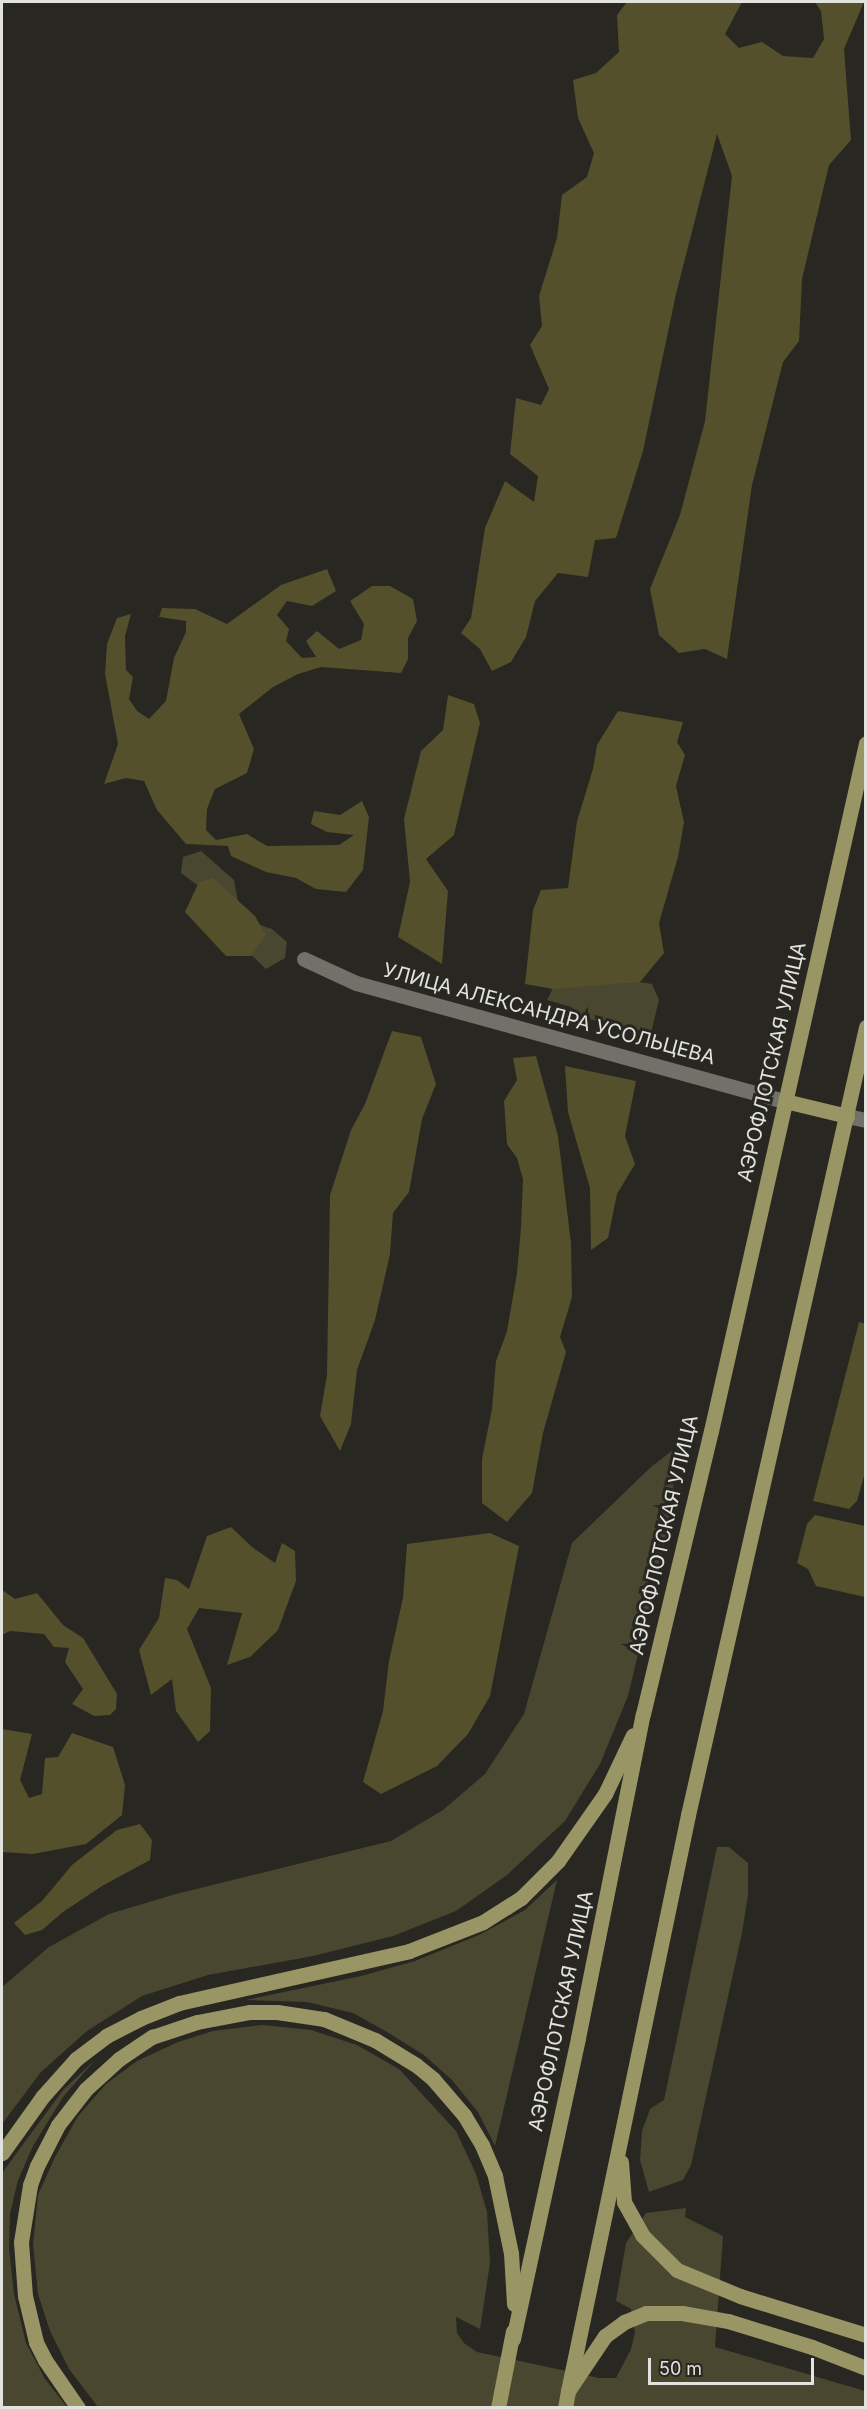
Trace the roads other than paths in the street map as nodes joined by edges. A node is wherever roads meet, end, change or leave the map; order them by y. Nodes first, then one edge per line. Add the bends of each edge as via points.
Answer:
1 (866, 744) edge
2 (304, 959) dead end
3 (866, 1027) edge
4 (785, 1101) junction
5 (847, 1116) junction
6 (866, 1120) edge
7 (643, 1714) junction
8 (624, 2114) junction
9 (2, 2153) edge
10 (866, 2335) edge
11 (513, 2339) junction
12 (583, 2353) junction
13 (866, 2368) edge
14 (78, 2408) edge
15 (498, 2408) edge
16 (564, 2408) edge

1 - 4 main road, АЭРОФЛОТСКАЯ УЛИЦА
2 - 4 street, УЛИЦА АЛЕКСАНДРА УСОЛЬЦЕВА via 356,983
3 - 5 main road
4 - 5 main road
4 - 7 main road, АЭРОФЛОТСКАЯ УЛИЦА
5 - 6 street
5 - 8 main road
7 - 9 main road via 605,1794 558,1861 521,1898 483,1922 409,1951 179,2003 141,2018 106,2036 76,2059 43,2096
7 - 11 main road, АЭРОФЛОТСКАЯ УЛИЦА
8 - 10 main road via 620,2175 624,2202 642,2235 676,2270 740,2296
8 - 12 main road
11 - 14 main road via 512,2253 498,2185 482,2145 449,2097 416,2064 352,2029 324,2019 288,2013 222,2016 152,2037 119,2059 70,2107 37,2166 22,2233 25,2296 36,2342
11 - 15 main road
12 - 13 main road via 624,2322 646,2313 681,2313 728,2321
12 - 16 main road

